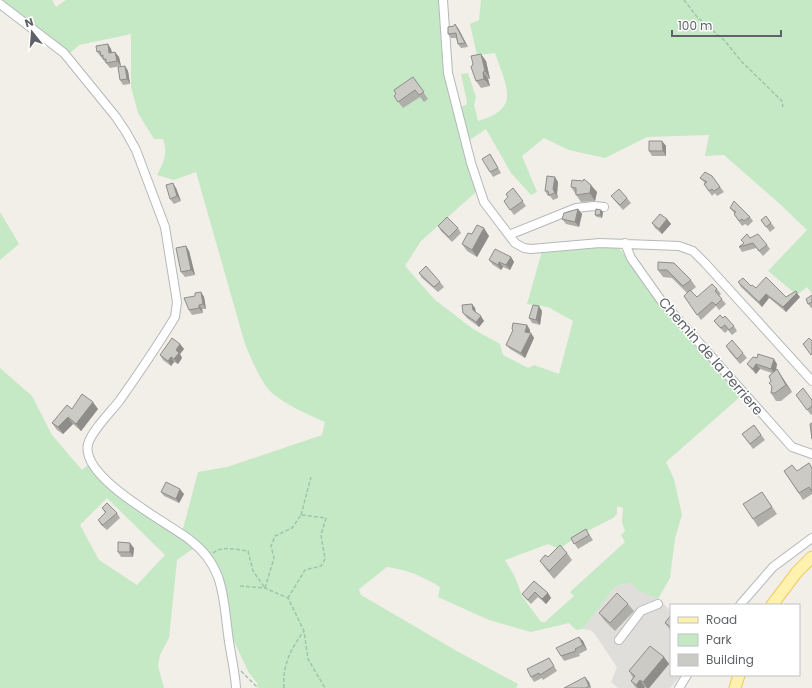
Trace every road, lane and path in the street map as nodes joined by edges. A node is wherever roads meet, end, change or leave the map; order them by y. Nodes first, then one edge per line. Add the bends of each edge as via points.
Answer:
1 (443, 0) edge
2 (684, 0) edge
3 (0, 4) edge
4 (783, 107) dead end
5 (604, 207) dead end
6 (509, 236) junction
7 (625, 243) junction
8 (812, 381) edge
9 (812, 454) edge
10 (311, 477) dead end
11 (301, 515) junction
12 (812, 538) edge
13 (208, 557) junction
14 (812, 557) edge
15 (240, 586) dead end
16 (265, 588) junction
17 (288, 598) junction
18 (658, 604) dead end
19 (741, 604) edge
20 (773, 604) edge
21 (304, 631) junction
22 (619, 640) dead end
23 (234, 665) junction
24 (686, 676) edge
25 (739, 676) edge
26 (236, 688) edge
27 (258, 688) edge
28 (284, 688) edge
29 (325, 688) edge
30 (679, 688) edge
31 (735, 688) edge

1 - 6 street via 448,73 471,163 484,202
2 - 4 path via 698,18 724,40 742,62 782,101
3 - 13 street via 64,53 116,116 136,150 166,228 175,286 175,317 92,436 88,444 88,454 94,466 116,488 190,540
5 - 6 street via 576,208
6 - 7 street via 519,246 531,249
7 - 8 street via 679,246 693,251
7 - 9 street, Chemin de la Perriere via 631,258 660,299 792,447
10 - 11 path
11 - 16 path via 292,528 275,536 271,546 274,558
11 - 17 path via 326,518 321,534 325,559 321,566 305,570
12 - 19 street via 773,567
13 - 16 path via 218,549 248,551 253,570
13 - 23 street via 218,573
14 - 20 main road
15 - 16 path
16 - 17 path
17 - 21 path
18 - 22 street via 641,611
21 - 28 path via 294,644 285,664
21 - 29 path via 308,659
23 - 26 street
23 - 27 path
24 - 30 street
25 - 31 main road

